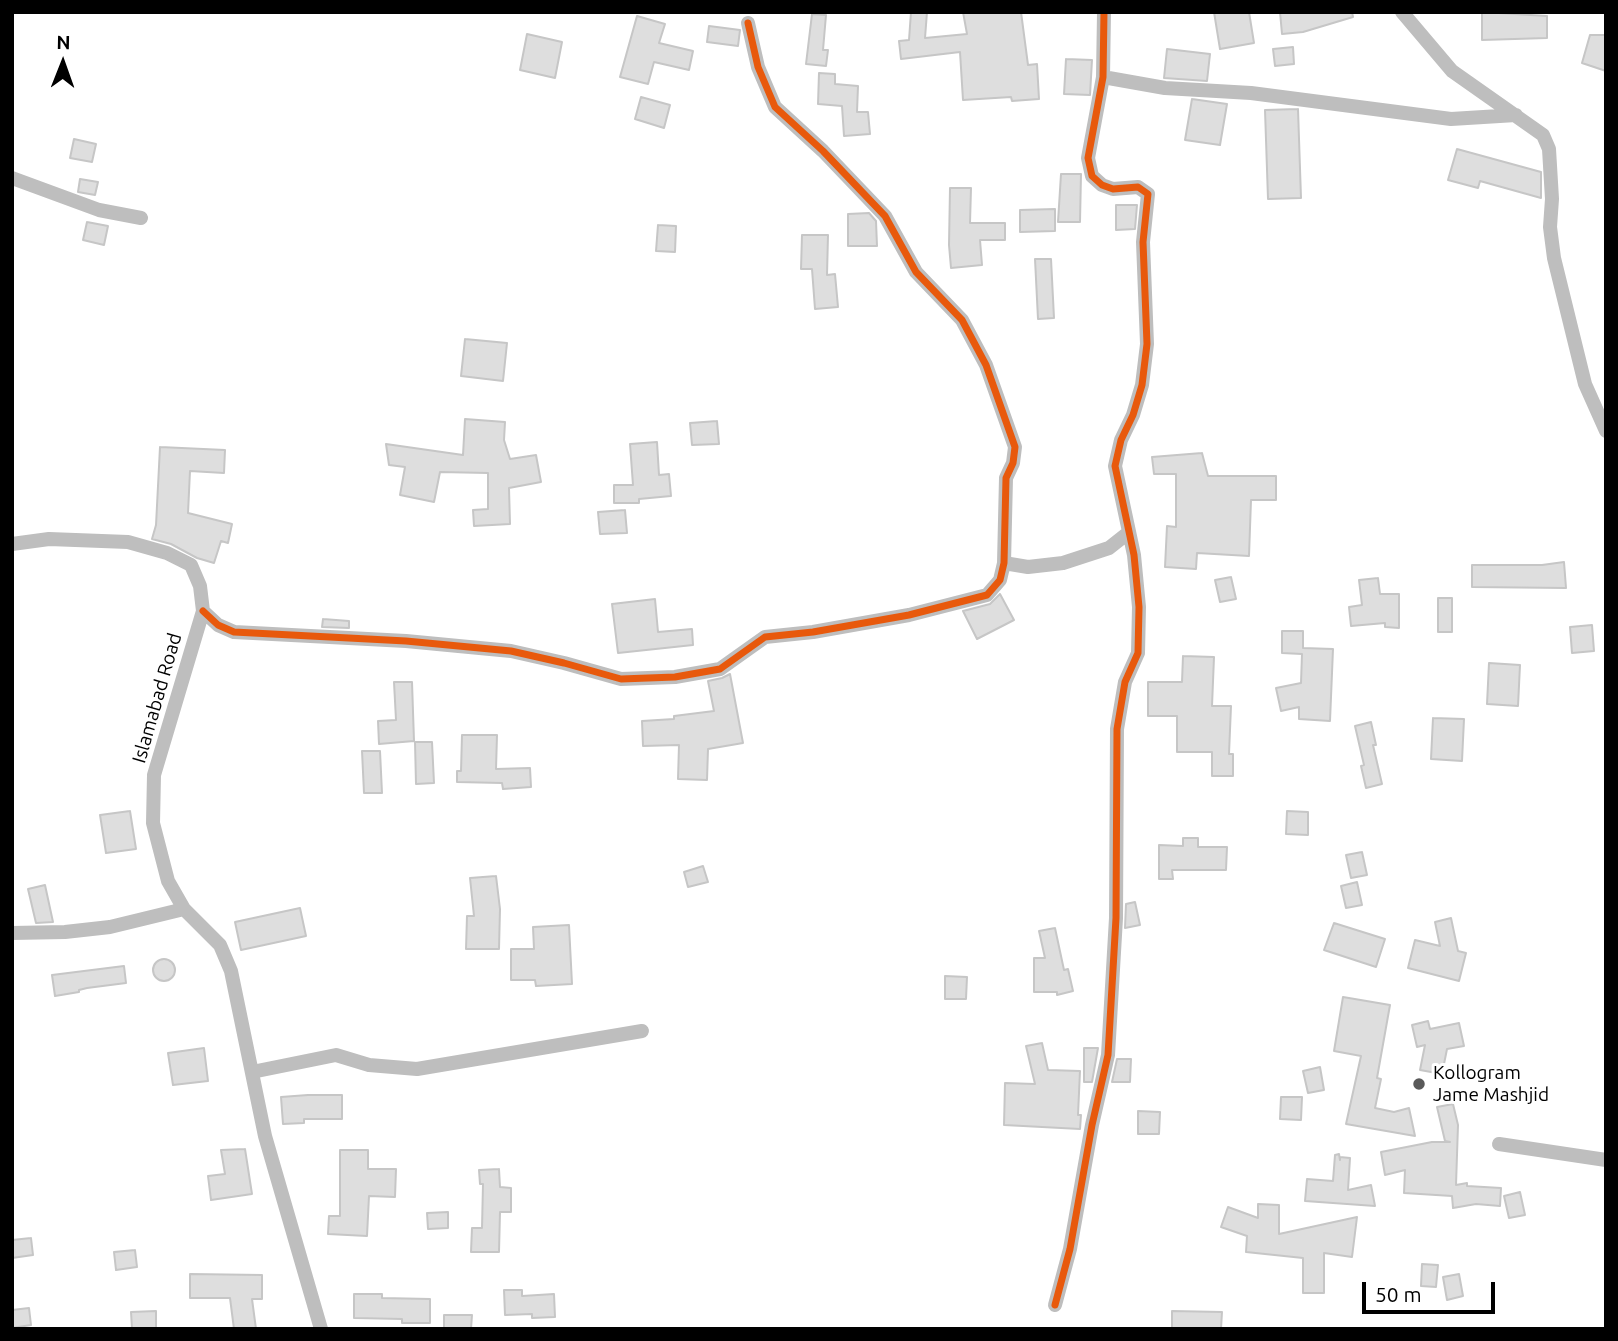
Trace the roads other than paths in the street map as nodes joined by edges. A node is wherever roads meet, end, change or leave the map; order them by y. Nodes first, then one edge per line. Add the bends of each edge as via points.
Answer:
1 (1104, 12) edge
2 (1402, 12) edge
3 (748, 23) dead end
4 (1103, 77) junction
5 (1516, 115) junction
6 (12, 178) edge
7 (141, 218) dead end
8 (1606, 431) edge
9 (1128, 533) junction
10 (12, 544) edge
11 (1004, 563) junction
12 (203, 611) junction
13 (184, 909) junction
14 (12, 933) edge
15 (642, 1031) dead end
16 (252, 1072) junction
17 (1499, 1144) dead end
18 (1606, 1160) edge
19 (1055, 1305) dead end
20 (321, 1329) edge

1 - 4 street
2 - 5 street via 1452,71
3 - 11 street via 758,67 775,107 885,216 916,272 962,320 986,365 1015,447 1006,478
4 - 5 street via 1451,119
4 - 9 street via 1088,158 1092,176 1113,189 1138,187 1148,194 1143,242 1147,344 1133,415 1115,466
5 - 8 street via 1543,135 1549,149 1549,228 1554,258 1585,384
6 - 7 street via 99,210
9 - 11 street via 1109,548 1063,563 1028,567
9 - 19 street via 1139,607 1138,653 1125,682 1117,729 1116,918 1108,1055
10 - 12 street, Islamabad Road via 49,539 128,542 167,553 191,565
11 - 12 street via 1000,580 988,596 909,615 765,637 720,669 676,677 621,679 511,651 234,632
12 - 13 street, Islamabad Road via 154,775 153,823 168,881
13 - 14 street via 110,928
13 - 16 street, Islamabad Road via 220,945 231,971
15 - 16 street via 417,1069 369,1065 335,1055
16 - 20 street, Islamabad Road via 265,1136
17 - 18 street

